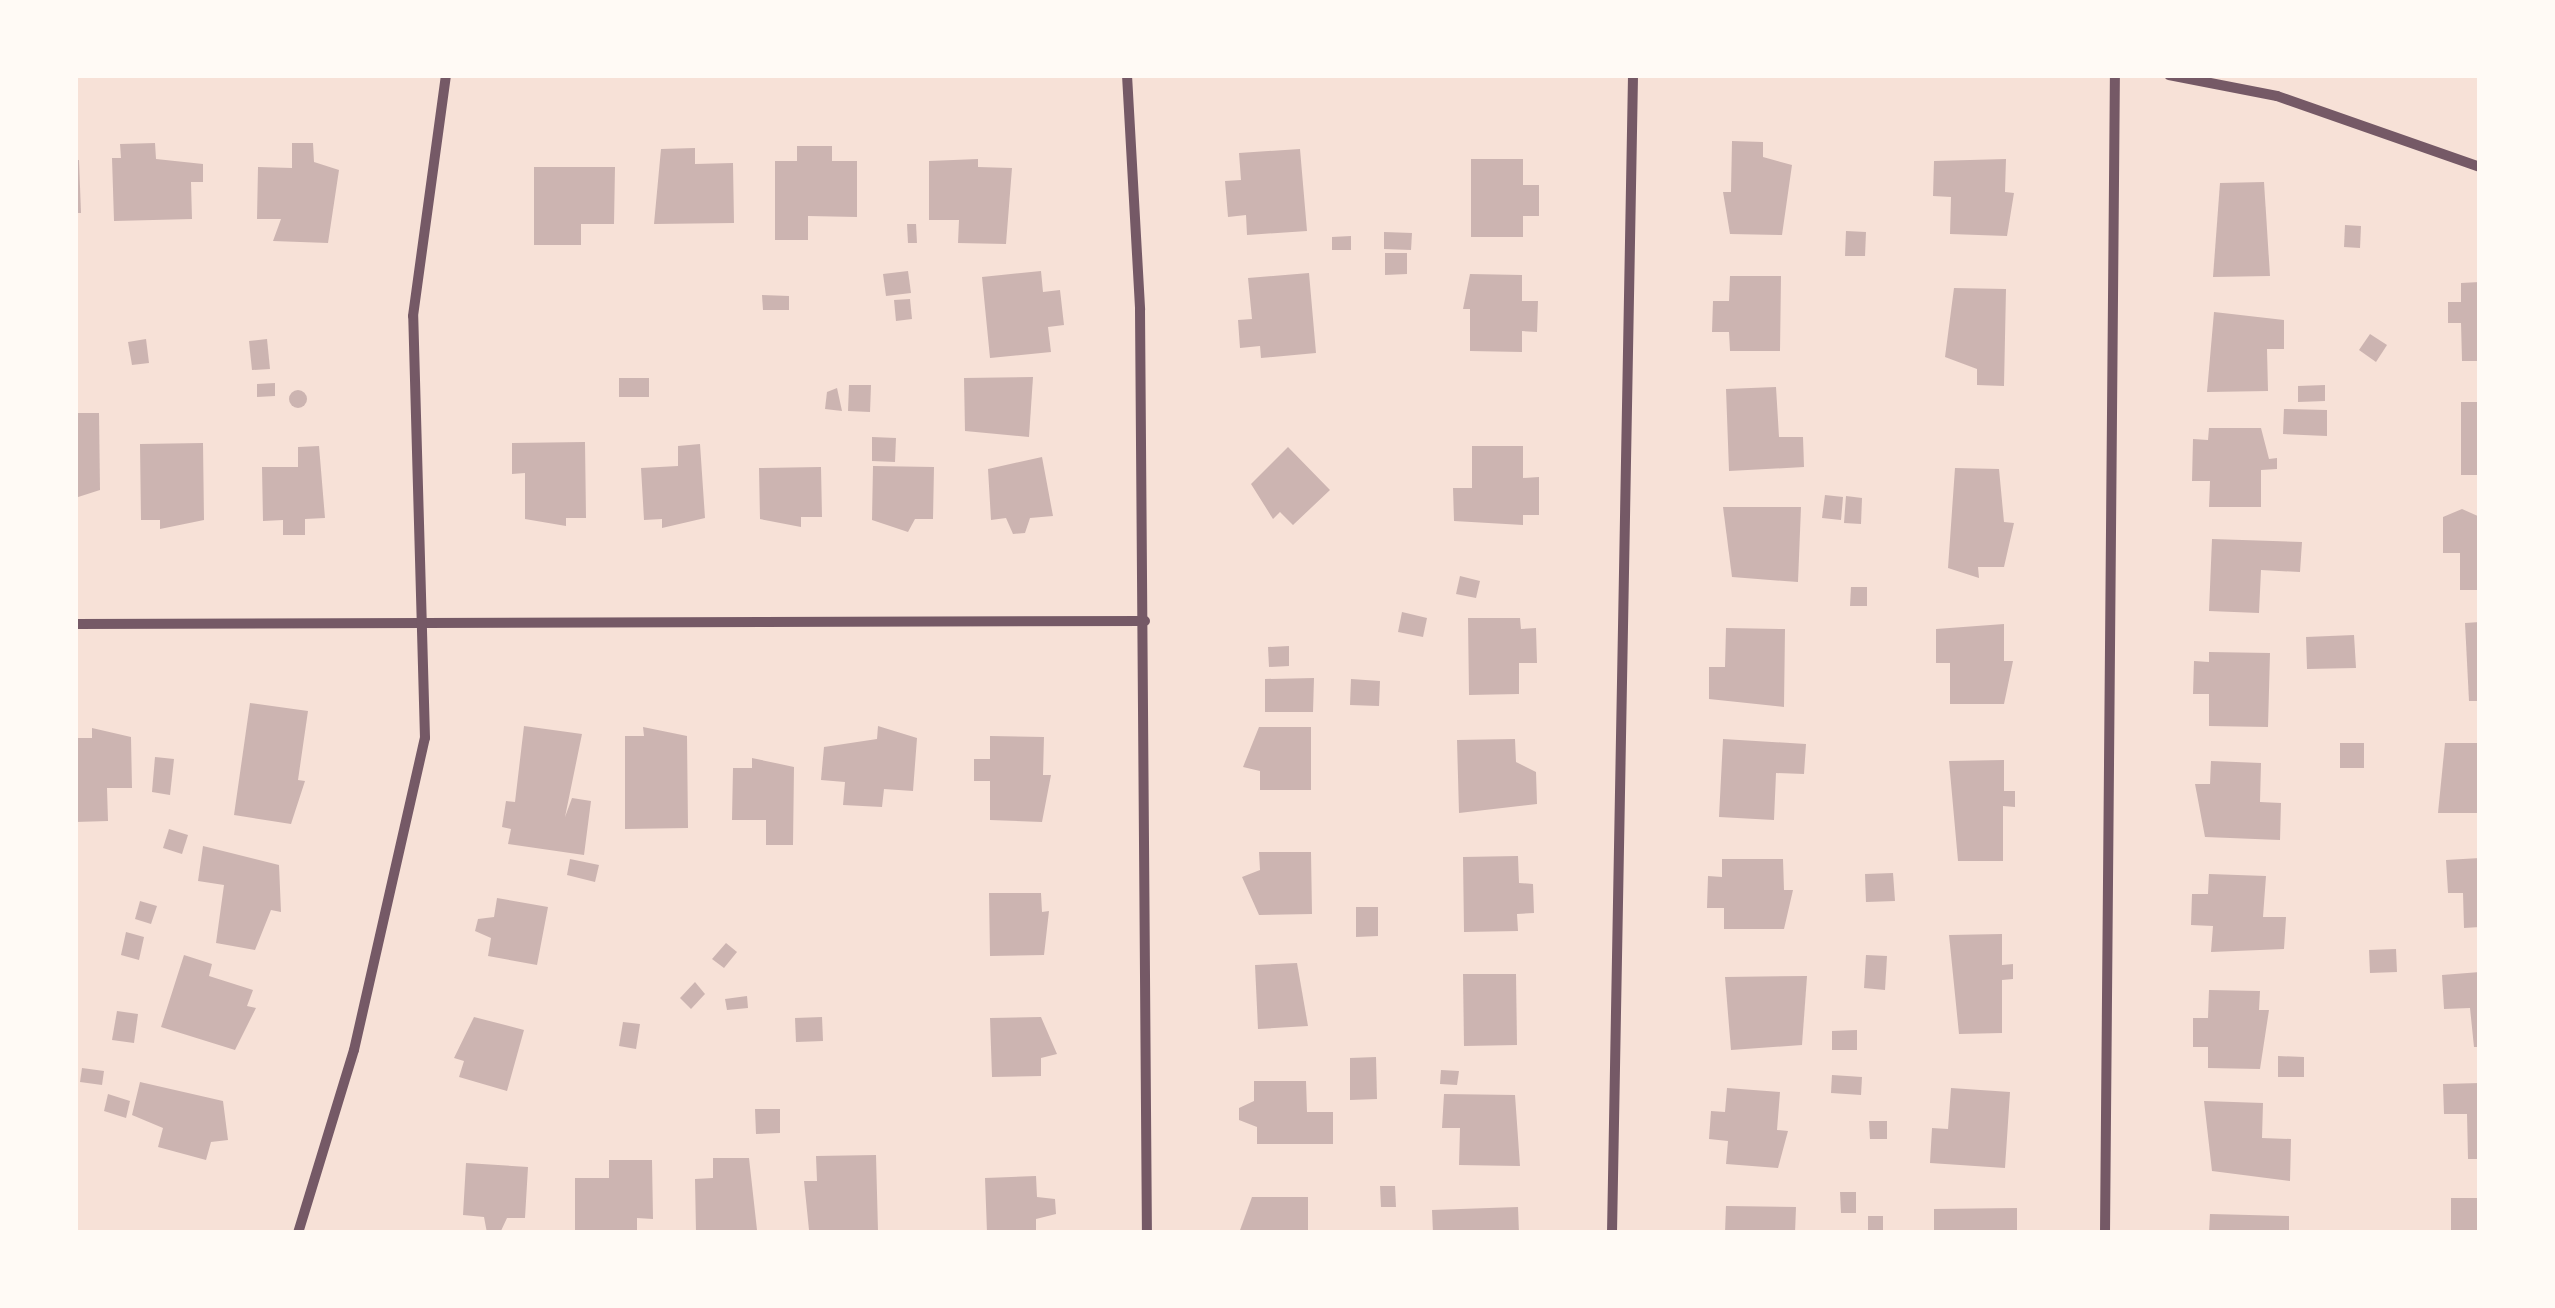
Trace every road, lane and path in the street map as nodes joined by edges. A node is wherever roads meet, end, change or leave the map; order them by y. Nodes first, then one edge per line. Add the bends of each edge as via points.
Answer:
1 (446, 75) edge
2 (1127, 75) edge
3 (1634, 75) edge
4 (2114, 75) edge
5 (2169, 75) edge
6 (2480, 166) edge
7 (427, 618) junction
8 (1145, 620) junction
9 (75, 624) edge
10 (298, 1233) edge
11 (1146, 1233) edge
12 (1612, 1233) edge
13 (2105, 1233) edge

1 - 7 street via 414,316
2 - 8 street
3 - 12 street
4 - 13 street
5 - 6 street via 2276,96
7 - 8 street
7 - 9 street
7 - 10 street via 425,738 412,810
8 - 11 street

